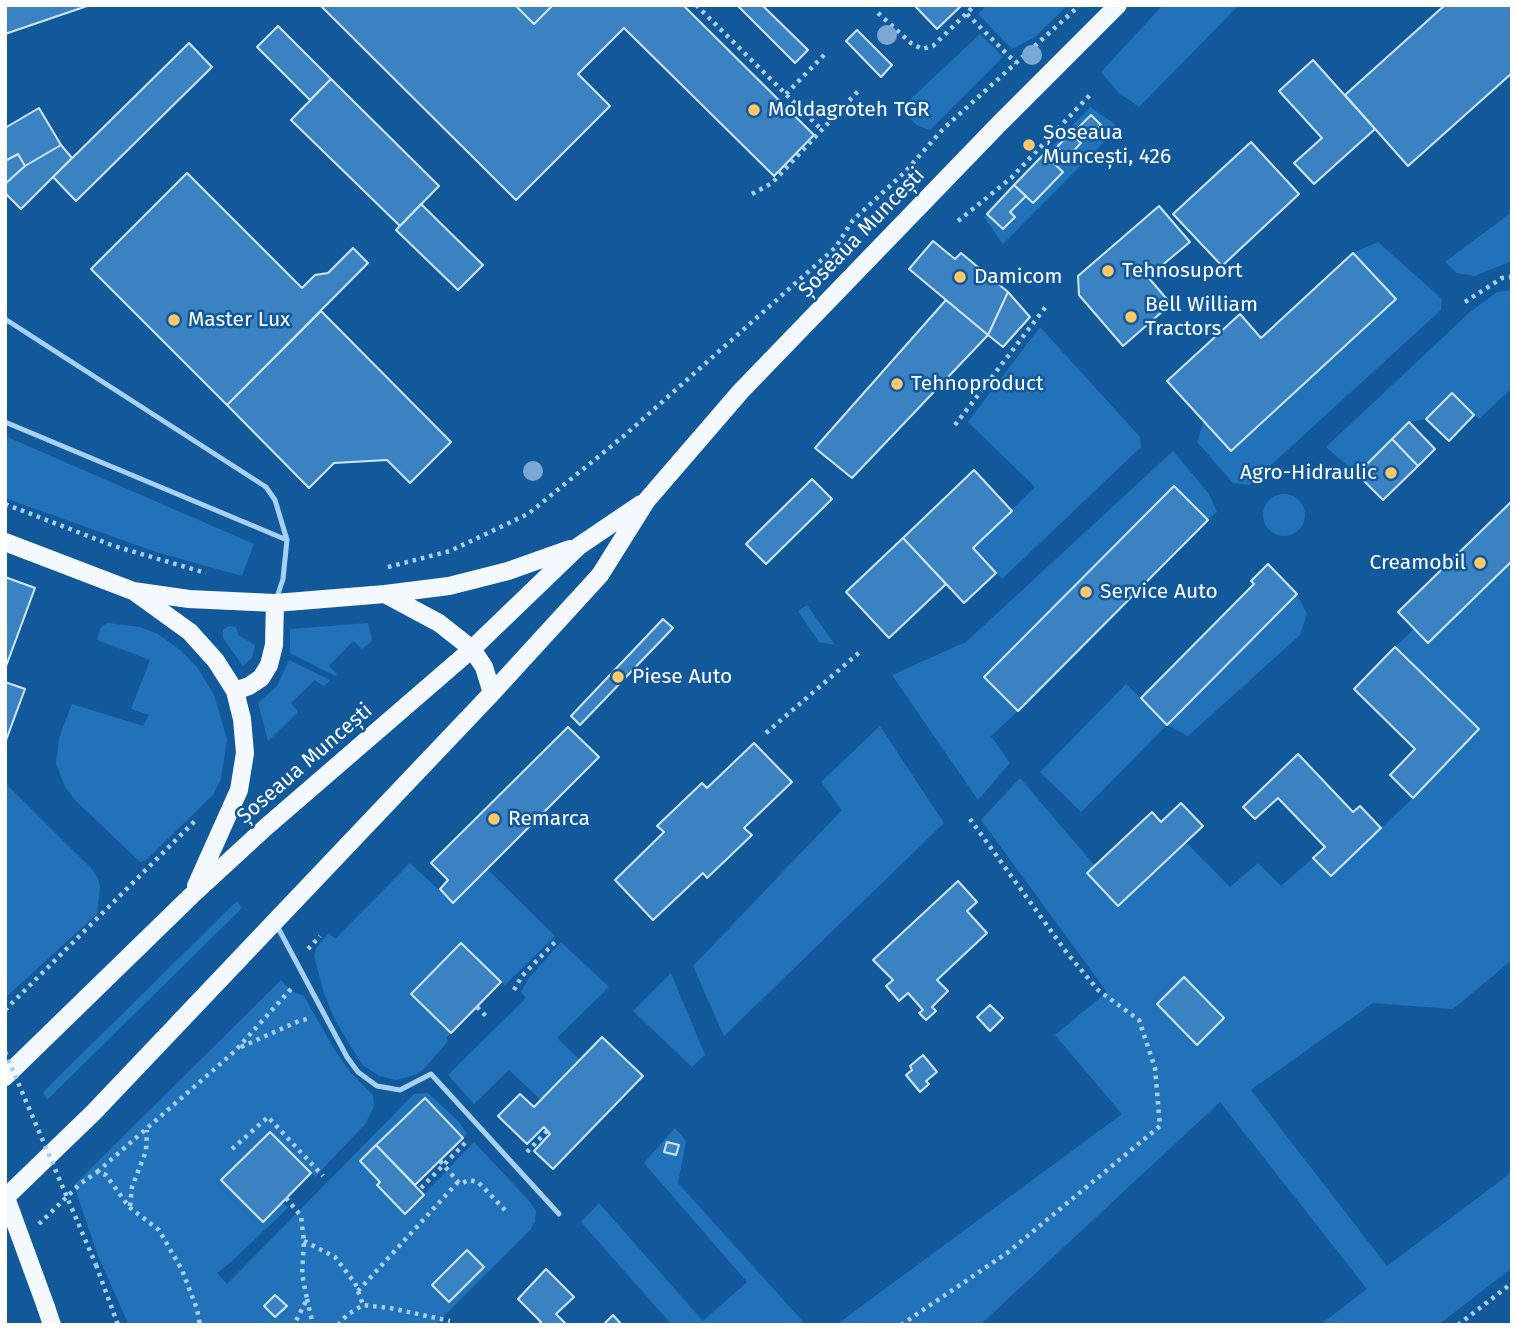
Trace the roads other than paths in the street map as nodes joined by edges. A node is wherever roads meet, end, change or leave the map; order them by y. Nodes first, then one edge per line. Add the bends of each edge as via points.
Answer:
1 (1118, 5) edge
2 (5, 319) edge
3 (5, 422) edge
4 (647, 500) junction
5 (287, 540) junction
6 (5, 542) edge
7 (579, 546) junction
8 (133, 591) junction
9 (385, 594) junction
10 (275, 603) junction
11 (472, 649) junction
12 (234, 691) junction
13 (492, 692) junction
14 (191, 896) junction
15 (275, 921) junction
16 (9, 1073) edge
17 (5, 1196) edge
18 (559, 1214) dead end
19 (52, 1325) edge

1 - 4 main road, Șoseaua Muncești via 741,391
2 - 5 lane via 266,487 275,500
3 - 5 lane
4 - 7 main road, Șoseaua Muncești
4 - 13 main road, Șoseaua Muncești via 600,575
5 - 10 lane
6 - 8 main road
7 - 9 main road via 508,572
7 - 11 main road, Șoseaua Muncești
8 - 10 main road via 189,600
8 - 12 main road via 190,632 216,661
9 - 10 main road
9 - 11 main road via 439,623
10 - 12 main road via 269,665 261,678
11 - 13 main road
11 - 14 main road, Șoseaua Muncești
12 - 14 main road via 245,753 239,790
13 - 15 main road, Șoseaua Muncești
14 - 16 main road, Șoseaua Muncești
15 - 17 main road, Șoseaua Muncești via 94,1112
15 - 18 lane via 358,1072 377,1086 400,1090 430,1074
17 - 19 main road, bridge

